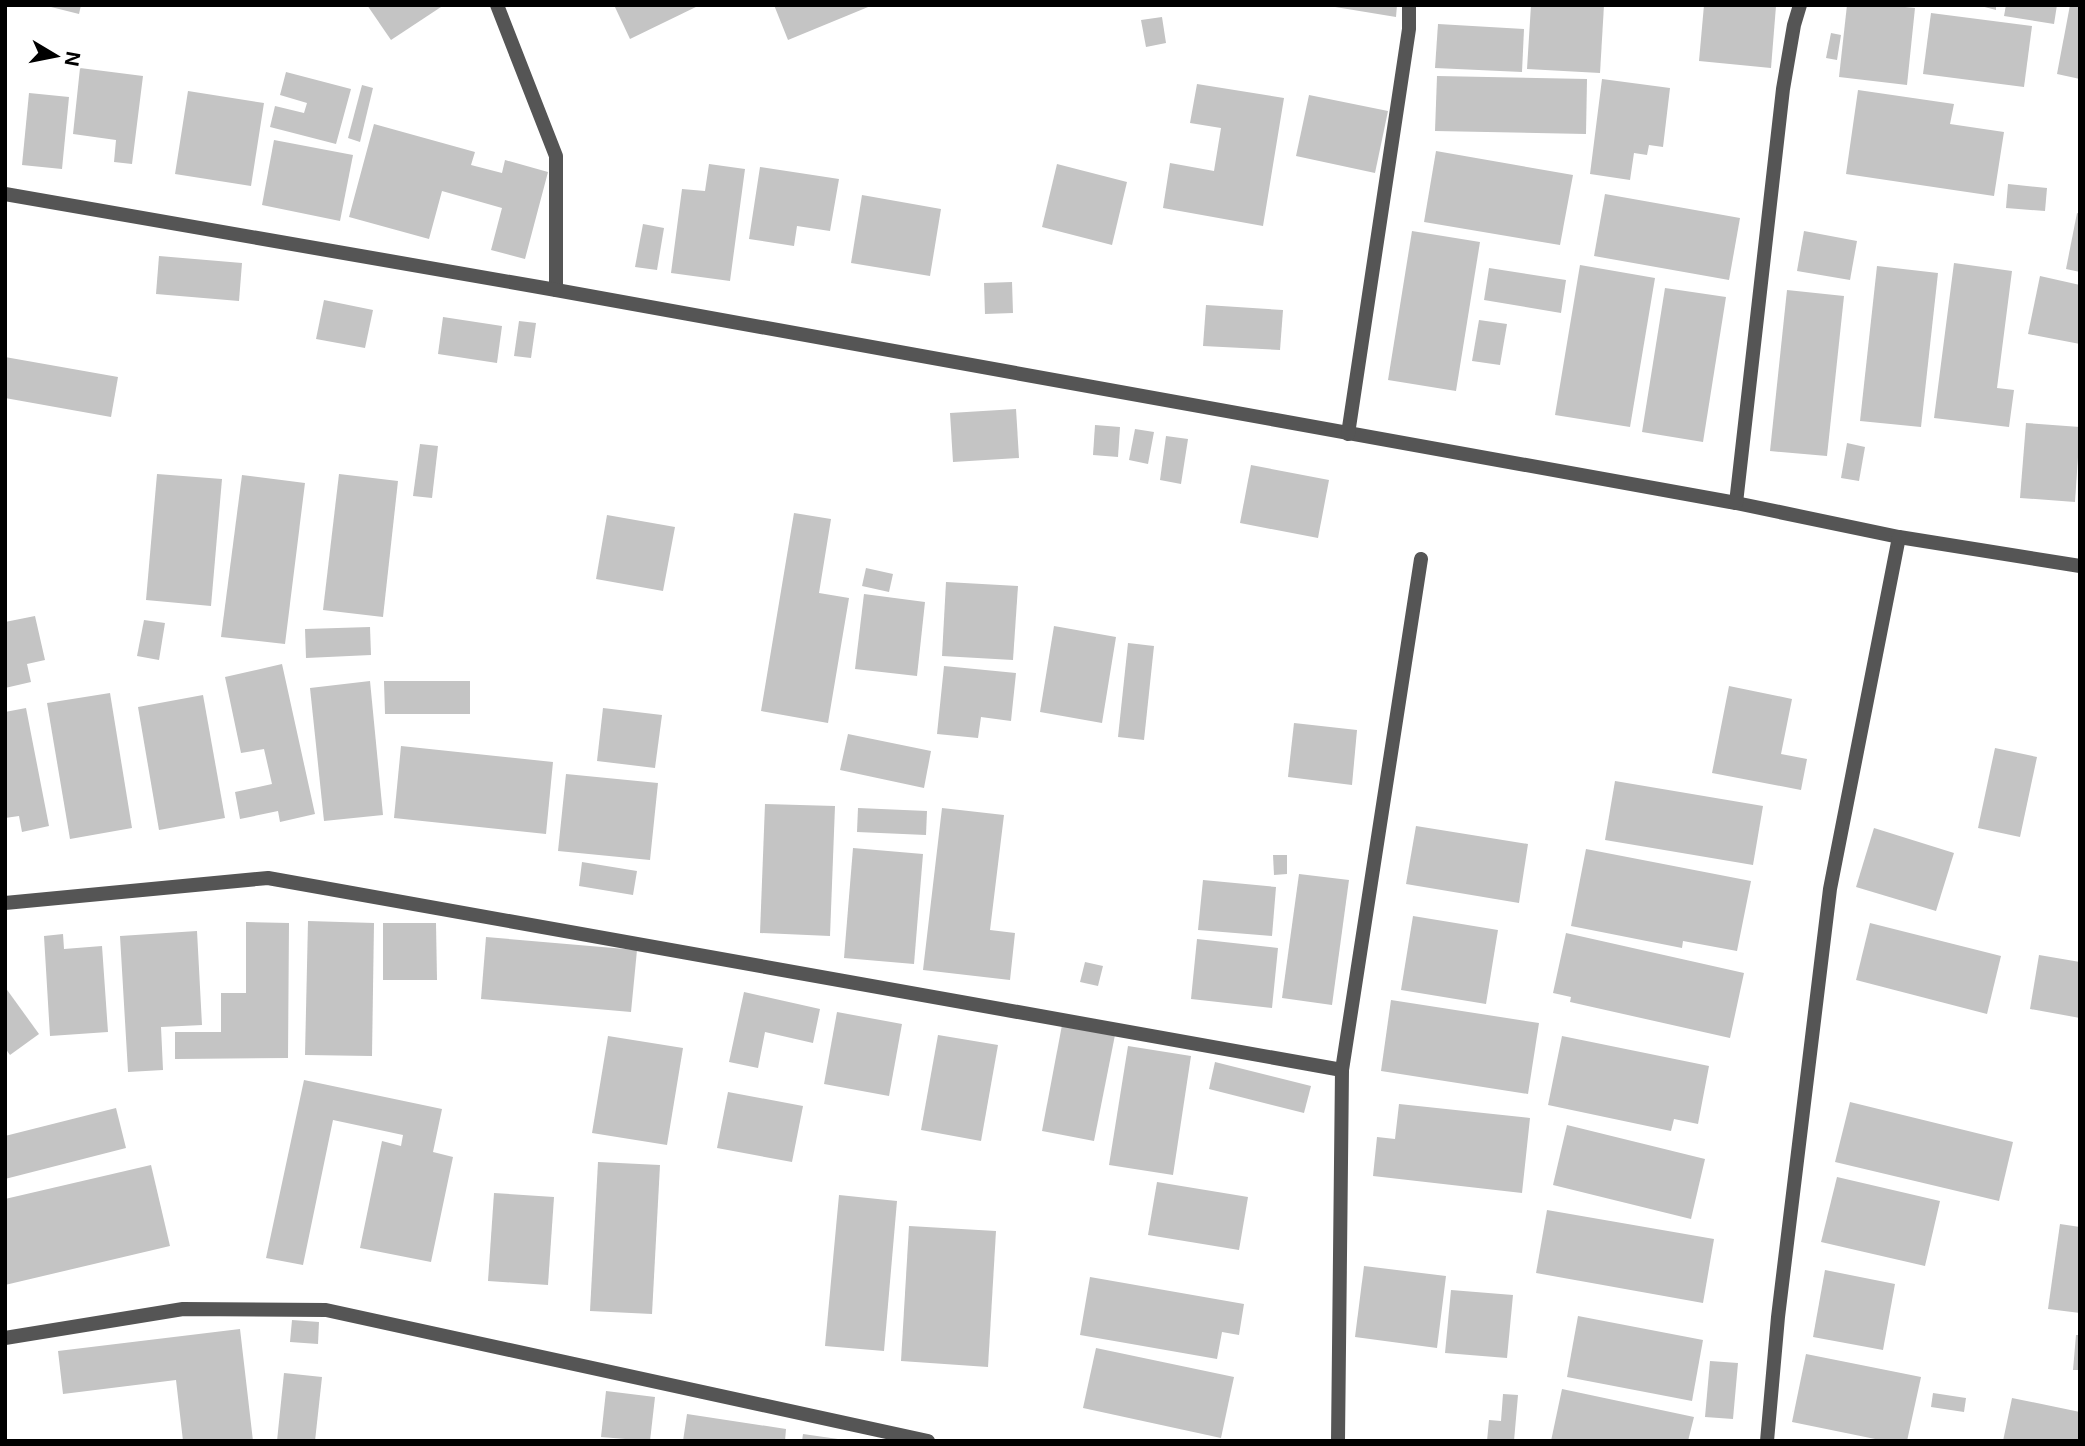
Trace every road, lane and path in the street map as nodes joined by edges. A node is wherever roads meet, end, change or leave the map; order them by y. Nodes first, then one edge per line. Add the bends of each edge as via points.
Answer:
1 (497, 5) edge
2 (1409, 5) edge
3 (1800, 5) edge
4 (5, 194) edge
5 (556, 290) junction
6 (1348, 434) junction
7 (1736, 503) junction
8 (1899, 537) junction
9 (1421, 559) dead end
10 (2080, 566) edge
11 (5, 903) edge
12 (1342, 1070) junction
13 (5, 1338) edge
14 (928, 1441) edge
15 (1338, 1441) edge
16 (1767, 1441) edge

1 - 5 street via 555,156
2 - 6 street
3 - 7 street via 1783,89
4 - 5 street
5 - 6 street
6 - 7 street
7 - 8 street
8 - 10 street
8 - 16 street via 1830,889
9 - 12 street
11 - 12 street via 268,877
12 - 15 street
13 - 14 street via 183,1310 326,1310

